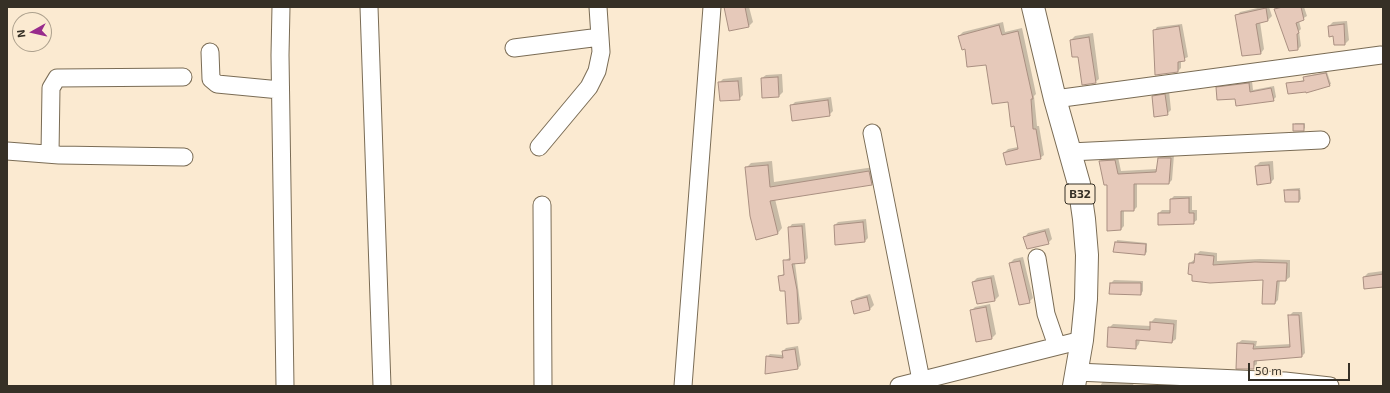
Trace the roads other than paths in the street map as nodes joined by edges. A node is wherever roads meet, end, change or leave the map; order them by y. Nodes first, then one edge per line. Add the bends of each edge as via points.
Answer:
1 (281, 7) edge
2 (369, 7) edge
3 (598, 7) edge
4 (712, 7) edge
5 (1033, 7) edge
6 (600, 37) junction
7 (514, 48) dead end
8 (210, 52) dead end
9 (1381, 55) dead end
10 (183, 76) dead end
11 (280, 90) junction
12 (1055, 99) junction
13 (872, 133) dead end
14 (1321, 140) dead end
15 (539, 147) dead end
16 (7, 151) edge
17 (1070, 152) junction
18 (50, 154) junction
19 (184, 157) dead end
20 (542, 205) dead end
21 (1037, 258) dead end
22 (1082, 340) junction
23 (1057, 346) junction
24 (1075, 379) edge
25 (921, 380) junction
26 (285, 386) edge
27 (382, 386) edge
28 (543, 386) edge
29 (683, 386) edge
30 (898, 386) edge
31 (1330, 386) edge

1 - 11 street
2 - 27 street
3 - 6 street
4 - 29 street
5 - 12 highway, B32
6 - 7 street
6 - 15 street via 598,71 589,87
8 - 11 street via 211,79 216,84
9 - 12 street
10 - 18 street via 57,78 51,88
11 - 26 street
12 - 17 highway, B32
13 - 25 street
14 - 17 street
16 - 18 street
17 - 22 highway, B32 via 1079,184 1087,256
18 - 19 street
20 - 28 street
21 - 23 street via 1046,314
22 - 23 street
22 - 24 highway, B32
23 - 25 street
24 - 31 street via 1285,381
25 - 30 street

